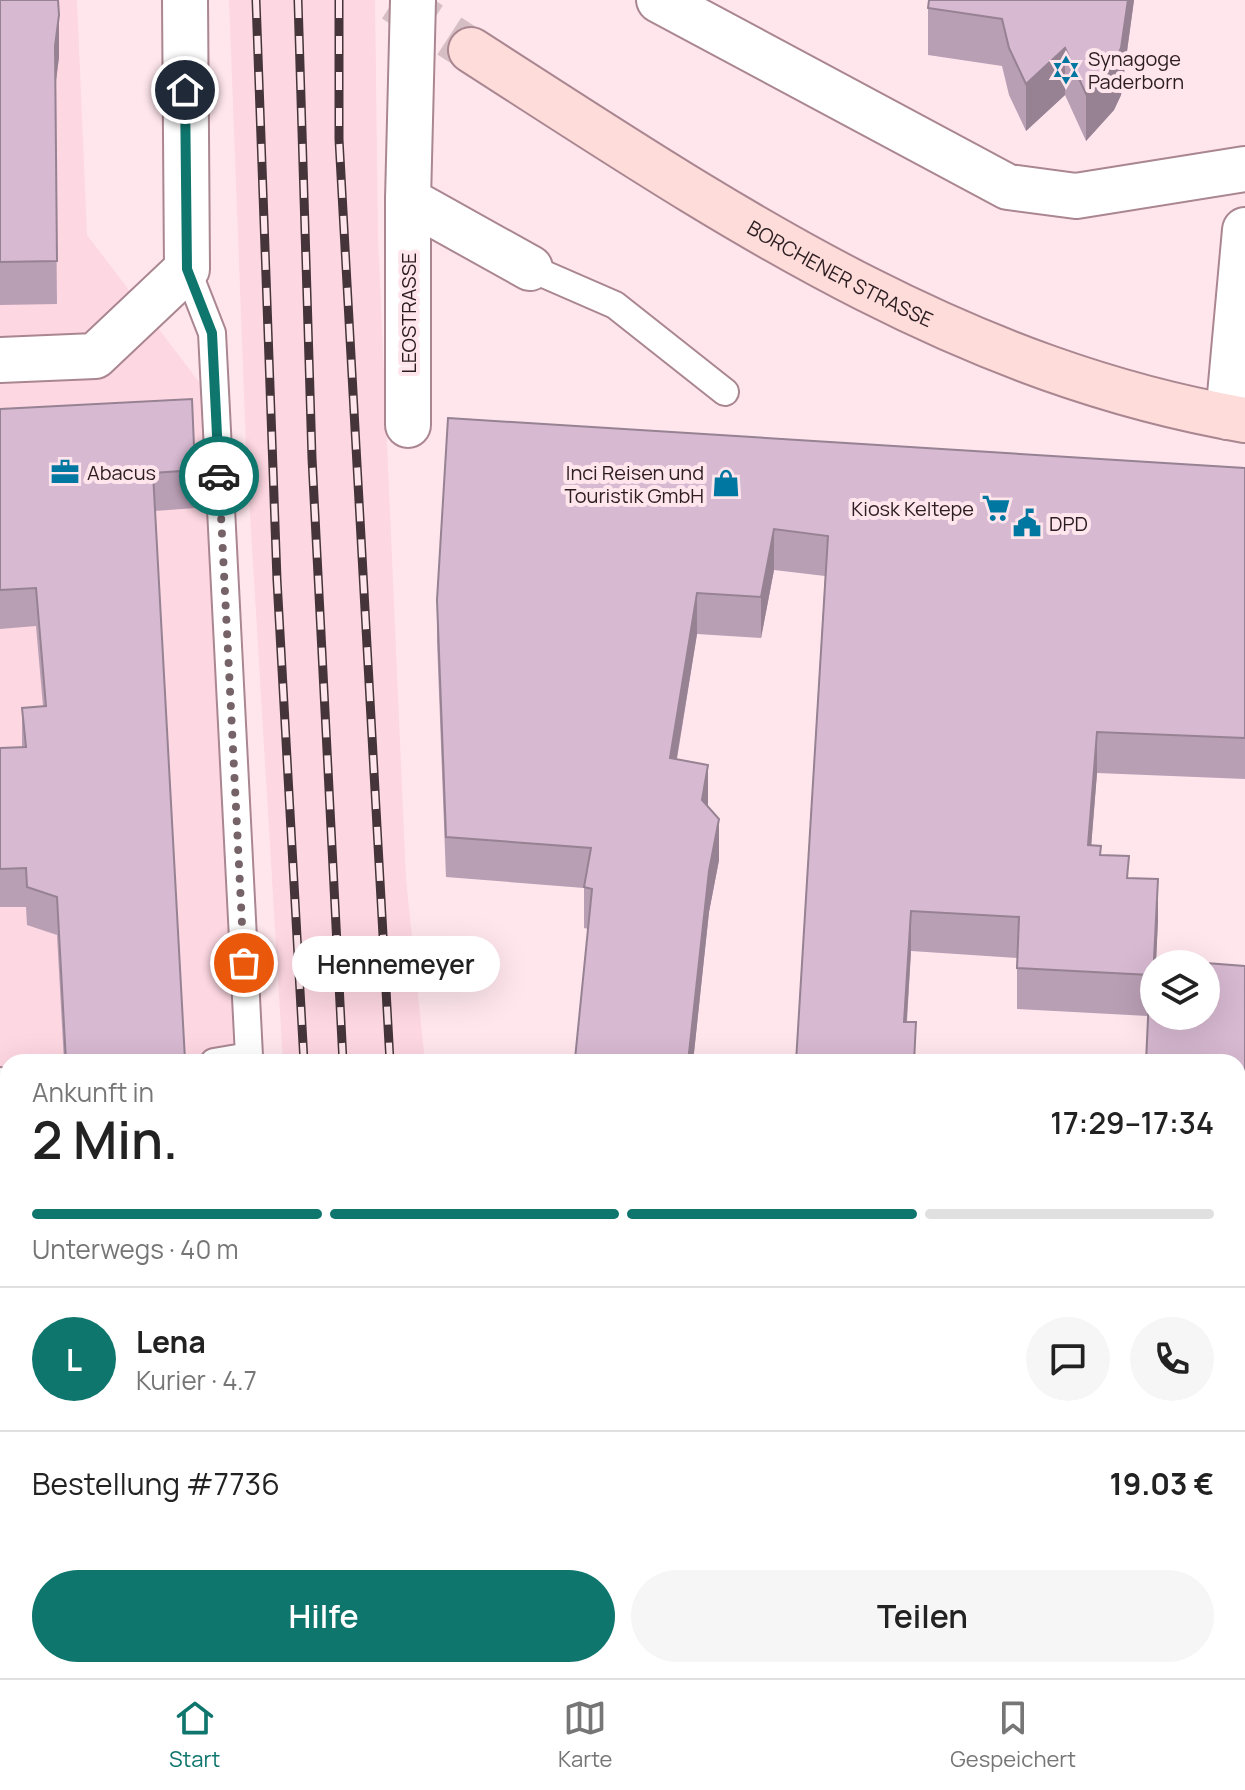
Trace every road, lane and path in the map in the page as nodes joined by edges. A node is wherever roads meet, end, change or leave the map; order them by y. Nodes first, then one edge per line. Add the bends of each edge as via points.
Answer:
1 (185, 0) edge
2 (413, 0) edge
3 (659, 0) edge
4 (471, 50) tunnel mouth
5 (1245, 169) edge
6 (408, 200) junction
7 (1245, 230) edge
8 (530, 268) joint
9 (187, 269) junction
10 (0, 360) edge
11 (725, 392) dead end
12 (1237, 419) edge
13 (408, 425) dead end
14 (249, 1054) edge

1 - 9 street
2 - 6 street, LEOSTRASSE
3 - 5 street via 1008,187 1076,196
4 - 12 main road, BORCHENER STRASSE via 719,209 911,313 1064,374
6 - 8 street
6 - 13 street, LEOSTRASSE
7 - 12 street
8 - 11 lane via 615,305
9 - 10 street via 95,356
9 - 14 lane via 212,333

